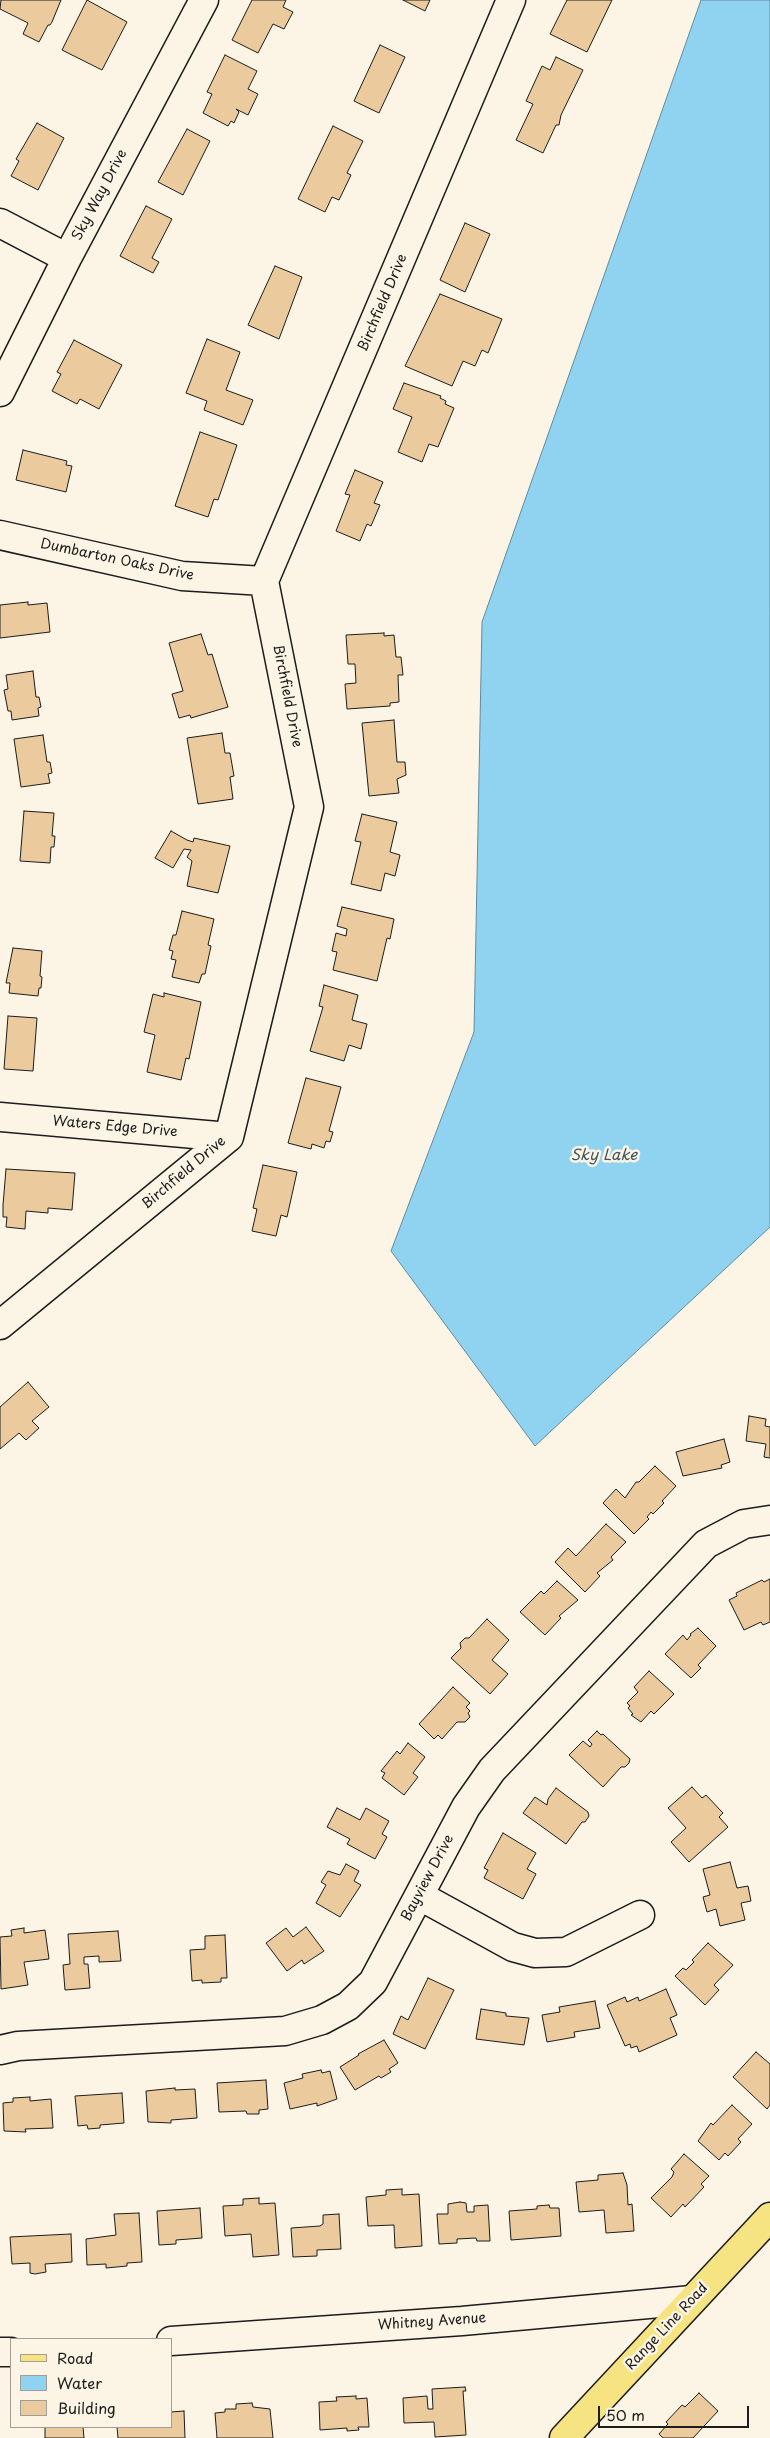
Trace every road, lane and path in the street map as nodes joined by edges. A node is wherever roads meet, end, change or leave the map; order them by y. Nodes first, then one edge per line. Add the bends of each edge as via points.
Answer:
1 (203, 0) edge
2 (511, 0) edge
3 (0, 223) edge
4 (67, 258) junction
5 (0, 392) edge
6 (0, 535) edge
7 (264, 581) junction
8 (0, 1117) edge
9 (230, 1137) junction
10 (0, 1325) edge
11 (770, 1520) edge
12 (420, 1896) junction
13 (640, 1915) dead end
14 (0, 2050) edge
15 (770, 2217) edge
16 (692, 2300) junction
17 (172, 2341) edge
18 (0, 2352) edge
19 (0, 2356) edge
20 (564, 2438) edge

1 - 4 street, Sky Way Drive
2 - 7 street, Birchfield Drive
3 - 4 street
4 - 5 street, Sky Way Drive
6 - 7 street, Dumbarton Oaks Drive via 182,576
7 - 9 street, Birchfield Drive via 309,807
8 - 9 street, Waters Edge Drive
9 - 10 street, Birchfield Drive
11 - 12 street, Bayview Drive via 744,1524 706,1544 492,1770 466,1807
12 - 13 street via 513,1946 535,1953 566,1952
12 - 14 street, Bayview Drive via 373,1982 348,2006 322,2020 285,2031 18,2046
15 - 16 main road, Range Line Road
16 - 17 street, Whitney Avenue via 462,2321
16 - 20 main road, Range Line Road
18 - 19 street

